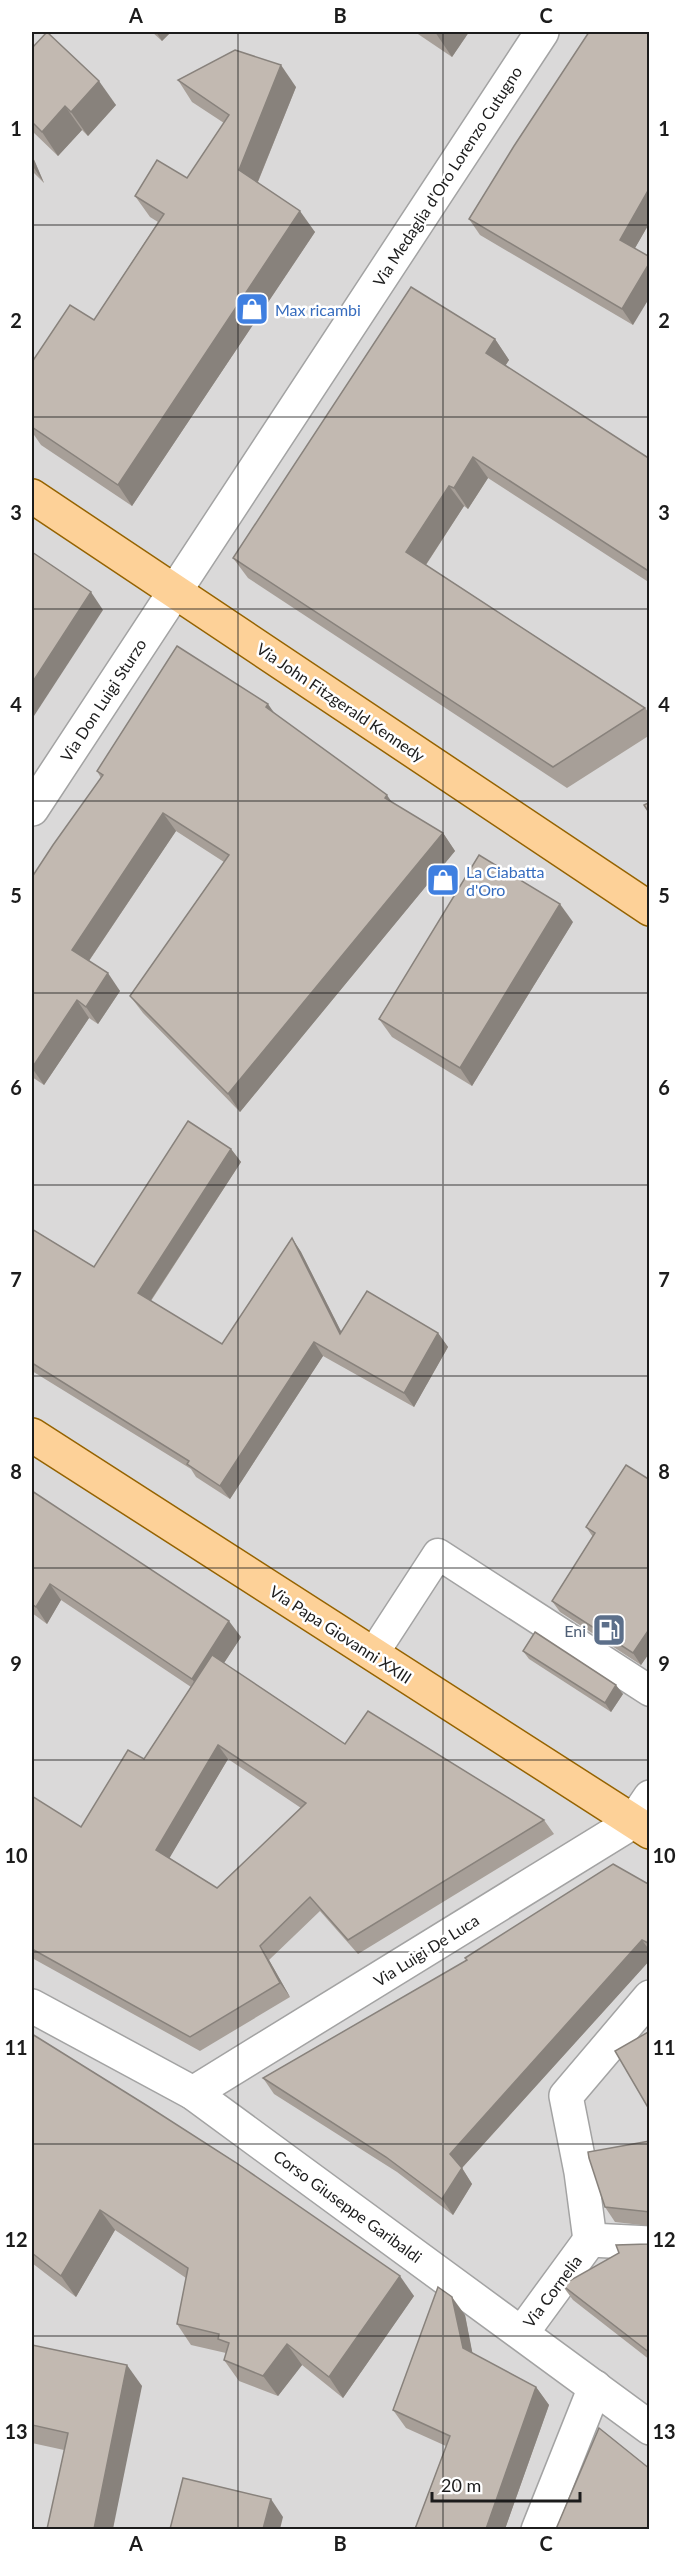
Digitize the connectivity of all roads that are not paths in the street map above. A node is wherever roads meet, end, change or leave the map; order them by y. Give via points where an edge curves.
1 (542, 32) edge
2 (32, 496) edge
3 (175, 591) junction
4 (32, 808) edge
5 (650, 909) edge
6 (32, 1435) edge
7 (373, 1654) junction
8 (650, 1691) edge
9 (644, 1817) edge
10 (650, 1997) edge
11 (32, 2006) edge
12 (193, 2093) junction
13 (590, 2240) junction
14 (650, 2243) edge
15 (522, 2333) junction
16 (595, 2387) junction
17 (650, 2428) edge
18 (538, 2529) edge

1 - 3 street, Via Medaglia d'Oro Lorenzo Cutugno
2 - 3 main road, Via John Fitzgerald Kennedy
3 - 4 street, Via Don Luigi Sturzo
3 - 5 main road, Via John Fitzgerald Kennedy
6 - 7 main road, Via Papa Giovanni XXIII
7 - 8 lane via 438,1554
7 - 9 main road, Via Papa Giovanni XXIII
9 - 12 street, Via Luigi De Luca
10 - 13 street via 566,2096
11 - 12 street, Corso Giuseppe Garibaldi
12 - 15 street, Corso Giuseppe Garibaldi
13 - 14 street, Via Cornelia
13 - 15 street, Via Cornelia
15 - 16 street, Corso Giuseppe Garibaldi
16 - 17 street, Corso Giuseppe Garibaldi
16 - 18 street

